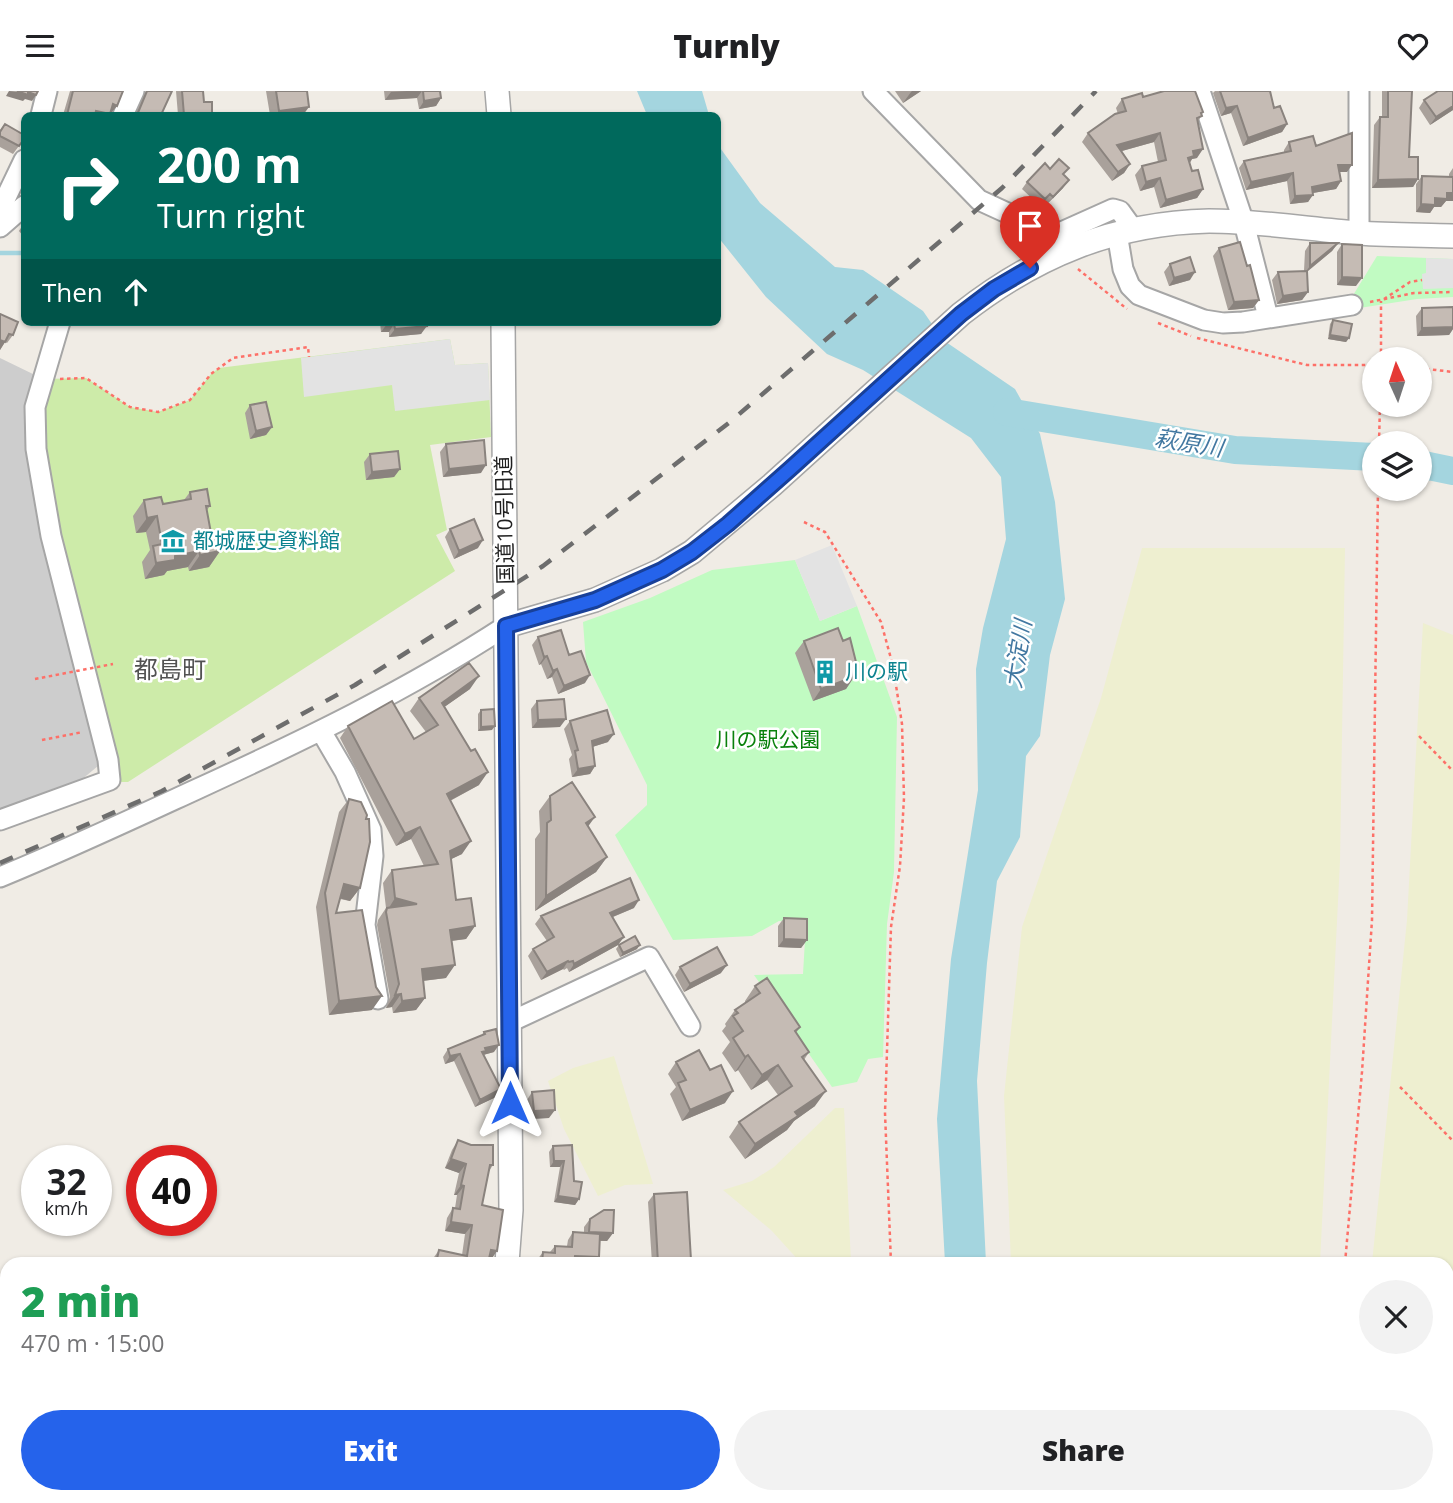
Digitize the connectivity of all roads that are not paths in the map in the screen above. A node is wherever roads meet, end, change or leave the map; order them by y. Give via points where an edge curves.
1 (47, 91) edge
2 (134, 91) edge
3 (497, 91) edge
4 (873, 91) edge
5 (1200, 91) edge
6 (1360, 91) edge
7 (42, 112) edge
8 (124, 112) edge
9 (499, 112) edge
10 (21, 166) edge
11 (21, 209) edge
12 (0, 210) edge
13 (1244, 223) junction
14 (0, 226) edge
15 (1125, 231) junction
16 (1359, 233) junction
17 (1453, 236) edge
18 (1352, 305) dead end
19 (1268, 317) junction
20 (59, 326) edge
21 (503, 326) edge
22 (506, 626) junction
23 (321, 731) junction
24 (0, 820) edge
25 (0, 877) edge
26 (378, 999) edge
27 (510, 1022) junction
28 (690, 1025) dead end
29 (507, 1257) edge

1 - 7 street
2 - 8 street
3 - 9 street
4 - 15 street via 979,200 1055,235 1113,209 1120,211
5 - 13 street
6 - 16 street
10 - 12 street
11 - 14 street
13 - 15 street via 1209,221
13 - 16 street
13 - 19 street
15 - 19 street via 1123,269 1139,295 1204,320 1223,323
15 - 22 street via 1060,252 994,289 692,552 595,600
16 - 17 street
18 - 19 street
20 - 24 street via 35,407 38,462 51,536 108,760 109,782
21 - 22 street, 国道10号旧道
22 - 23 street
22 - 27 street, 国道10号旧道
23 - 25 street
23 - 26 street via 371,830 373,856 365,925
27 - 28 street via 649,957
27 - 29 street, 国道10号旧道

